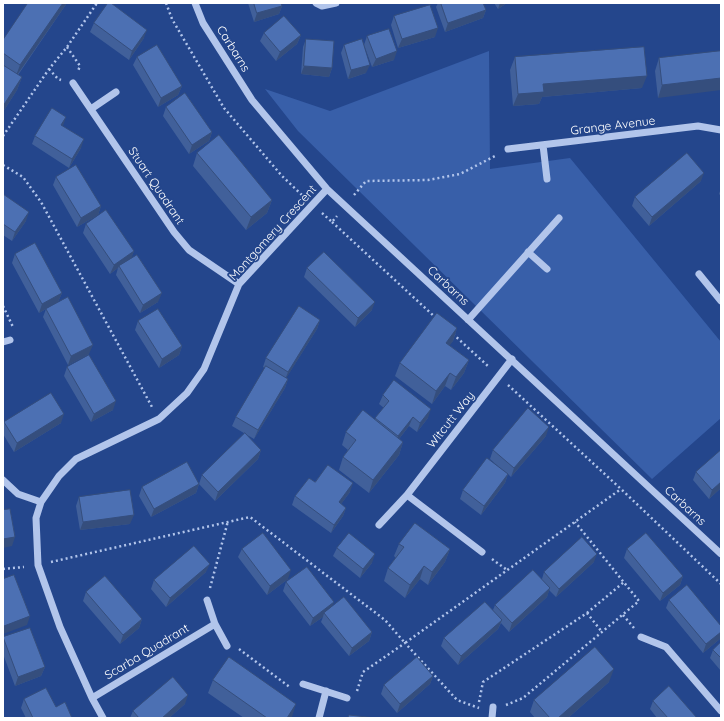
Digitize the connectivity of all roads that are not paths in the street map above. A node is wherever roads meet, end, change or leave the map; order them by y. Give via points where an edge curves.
1 (195, 3) edge
2 (316, 3) edge
3 (336, 3) edge
4 (73, 83) road end
5 (116, 92) dead end
6 (91, 108) junction
7 (721, 130) edge
8 (543, 145) junction
9 (508, 149) road end
10 (547, 180) dead end
11 (327, 189) junction
12 (559, 218) dead end
13 (528, 252) junction
14 (547, 269) dead end
15 (699, 274) dead end
16 (239, 284) junction
17 (721, 301) edge
18 (468, 320) junction
19 (512, 359) junction
20 (3, 480) edge
21 (407, 495) junction
22 (41, 502) junction
23 (379, 525) dead end
24 (720, 551) edge
25 (482, 552) road end
26 (207, 600) road end
27 (215, 624) junction
28 (641, 638) dead end
29 (227, 646) road end
30 (303, 684) road end
31 (326, 691) junction
32 (92, 698) junction
33 (347, 698) road end
34 (493, 707) road end
35 (721, 711) edge
36 (103, 718) edge
37 (319, 718) edge
38 (492, 718) edge

1 - 11 street, Carbarns via 204,23 252,100
2 - 3 street via 322,6
4 - 6 street, Stuart Quadrant
5 - 6 street
6 - 16 street, Stuart Quadrant via 174,232 189,250
7 - 8 street, Grange Avenue via 698,126
8 - 9 street, Grange Avenue
8 - 10 street
11 - 16 street, Montgomery Crescent
11 - 18 street, Carbarns
12 - 13 street
13 - 14 street
13 - 18 street
15 - 17 street
16 - 22 street, Montgomery Crescent via 204,369 187,393 158,420 76,459 59,476
18 - 19 street, Carbarns
19 - 21 street, Witcutt Way
19 - 24 street, Carbarns
20 - 22 street via 18,494
21 - 23 street, Witcutt Way
21 - 25 street
22 - 32 street, Montgomery Crescent via 36,518 38,565 60,627
26 - 27 street
27 - 29 street
27 - 32 street, Scarba Quadrant
28 - 35 street via 666,647
30 - 31 street
31 - 33 street
31 - 37 street
32 - 36 street, Montgomery Crescent
34 - 38 street

